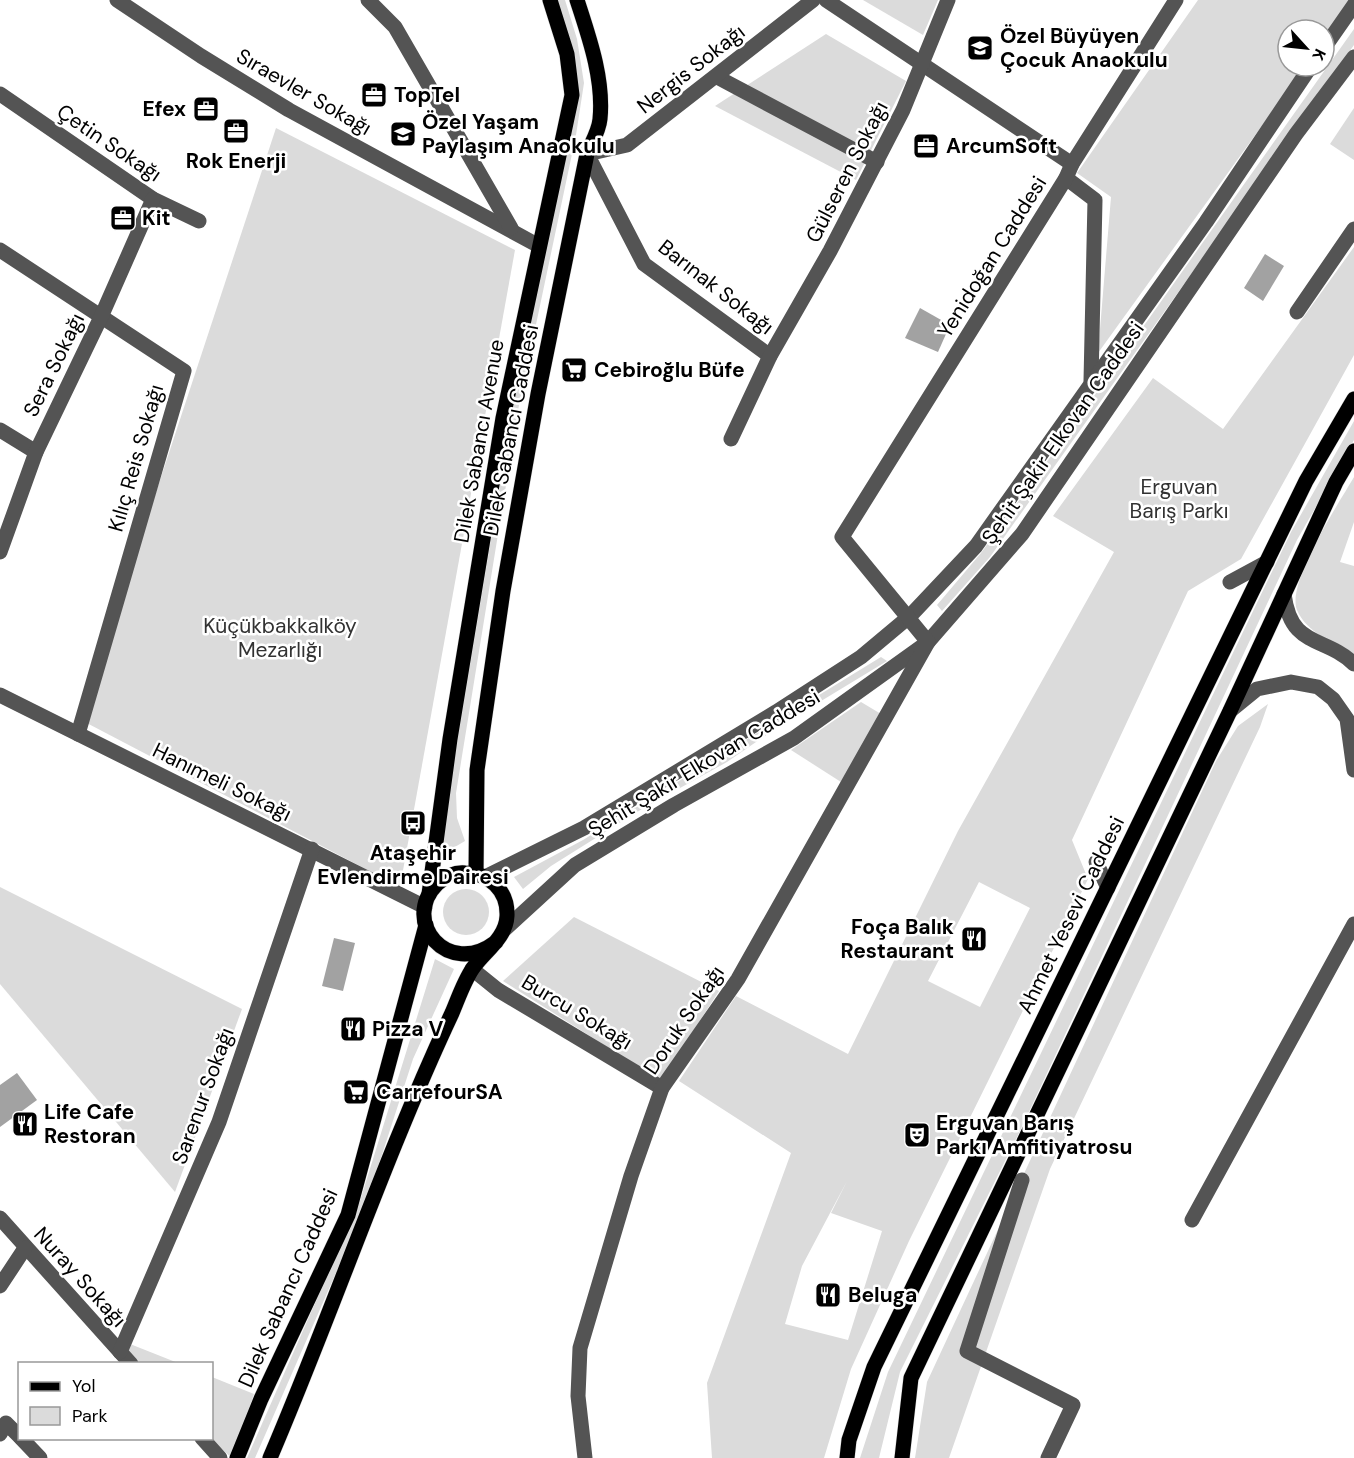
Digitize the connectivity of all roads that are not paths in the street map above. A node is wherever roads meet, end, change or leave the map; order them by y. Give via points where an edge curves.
1 (117, 0) edge
2 (368, 0) edge
3 (550, 0) edge
4 (577, 0) edge
5 (813, 0) edge
6 (826, 0) edge
7 (948, 0) edge
8 (1176, 0) edge
9 (1354, 5) edge
10 (1336, 31) edge
11 (1354, 57) edge
12 (920, 64) junction
13 (717, 77) junction
14 (1303, 78) edge
15 (0, 94) edge
16 (587, 154) junction
17 (877, 162) junction
18 (1069, 171) junction
19 (153, 199) junction
20 (199, 221) dead end
21 (511, 229) junction
22 (1354, 229) edge
23 (538, 246) junction
24 (0, 250) edge
25 (1297, 312) dead end
26 (101, 316) junction
27 (770, 356) junction
28 (1091, 381) junction
29 (1354, 399) edge
30 (0, 430) edge
31 (731, 439) dead end
32 (1354, 451) edge
33 (36, 452) junction
34 (0, 552) edge
35 (1267, 562) junction
36 (1230, 582) dead end
37 (1284, 594) junction
38 (910, 616) junction
39 (928, 642) junction
40 (1354, 664) edge
41 (0, 695) edge
42 (1230, 711) junction
43 (78, 734) junction
44 (1354, 770) edge
45 (312, 849) junction
46 (1096, 862) dead end
47 (481, 875) junction
48 (1108, 888) junction
49 (427, 901) junction
50 (1354, 924) edge
51 (426, 925) junction
52 (500, 936) junction
53 (472, 969) junction
54 (663, 1088) junction
55 (1022, 1180) dead end
56 (0, 1218) edge
57 (1192, 1220) dead end
58 (25, 1248) junction
59 (0, 1286) edge
60 (126, 1358) edge
61 (0, 1434) edge
62 (18, 1436) edge
63 (22, 1440) edge
64 (203, 1440) edge
65 (40, 1458) edge
66 (220, 1458) edge
67 (237, 1458) edge
68 (270, 1458) edge
69 (585, 1458) edge
70 (847, 1458) edge
71 (902, 1458) edge
72 (1048, 1458) edge

1 - 21 street, Sıraevler Sokağı via 289,110
2 - 21 street via 395,27
3 - 23 main road, Dilek Sabancı Avenue via 567,54 572,95
4 - 16 main road, Dilek Sabancı Caddesi via 599,85 600,121
5 - 13 street, Nergis Sokağı
6 - 12 street
7 - 12 street, Gülseren Sokağı
8 - 18 street, Yenidoğan Caddesi
9 - 10 street
11 - 39 street, Şehit Şakir Elkovan Caddesi via 1296,134 1022,534
12 - 17 street, Gülseren Sokağı via 903,111
12 - 18 street
13 - 16 street, Nergis Sokağı via 627,145
13 - 17 street
14 - 28 street, Şehit Şakir Elkovan Caddesi via 1206,222
15 - 19 street, Çetin Sokağı
16 - 27 street, Barınak Sokağı via 644,264
16 - 47 main road, Dilek Sabancı Caddesi via 503,591 477,770
17 - 27 street, Gülseren Sokağı
18 - 28 street via 1095,200
18 - 38 street, Yenidoğan Caddesi via 842,537
19 - 20 street, Çetin Sokağı
19 - 26 street, Sera Sokağı
21 - 23 street, Sıraevler Sokağı
22 - 25 street
23 - 49 main road, Dilek Sabancı Avenue via 502,418
24 - 26 street, Kılıç Reis Sokağı
26 - 33 street, Sera Sokağı
26 - 43 street, Kılıç Reis Sokağı via 184,371
27 - 31 street, Gülseren Sokağı
28 - 38 street, Şehit Şakir Elkovan Caddesi via 976,546
29 - 35 main road, Ahmet Yesevi Caddesi via 1306,481
30 - 33 street
32 - 37 main road via 1335,482
33 - 34 street, Sera Sokağı
35 - 36 street
35 - 48 main road, Ahmet Yesevi Caddesi
37 - 40 street via 1286,607 1302,635
37 - 42 main road
38 - 39 street
38 - 47 street, Şehit Şakir Elkovan Caddesi via 861,657 584,828
39 - 52 street, Şehit Şakir Elkovan Caddesi via 794,738 575,865 541,893
39 - 54 street, Doruk Sokağı via 738,979
41 - 43 street, Hanımeli Sokağı
42 - 44 street via 1257,689 1291,682 1318,687 1333,699 1347,719
42 - 71 main road via 911,1378
43 - 45 street, Hanımeli Sokağı
45 - 49 street, Hanımeli Sokağı
45 - 60 street, Sarenur Sokağı via 219,1122
46 - 48 street
47 - 49 main road via 462,872 449,876
47 - 52 main road via 499,889 505,902 507,916
48 - 70 main road, Ahmet Yesevi Caddesi via 874,1368 849,1440
49 - 51 main road, Dilek Sabancı Caddesi
50 - 57 street
51 - 52 main road via 432,939 457,954 484,951
51 - 67 main road, Dilek Sabancı Caddesi via 348,1215
52 - 53 main road
53 - 54 street, Burcu Sokağı via 498,990
53 - 68 main road via 434,1051
54 - 69 street, Doruk Sokağı via 631,1176 580,1348 578,1396
55 - 72 street via 967,1351 1073,1406
56 - 58 street, Nuray Sokağı
58 - 59 street
58 - 60 street, Nuray Sokağı
61 - 62 street via 6,1423
63 - 65 street
64 - 66 street

